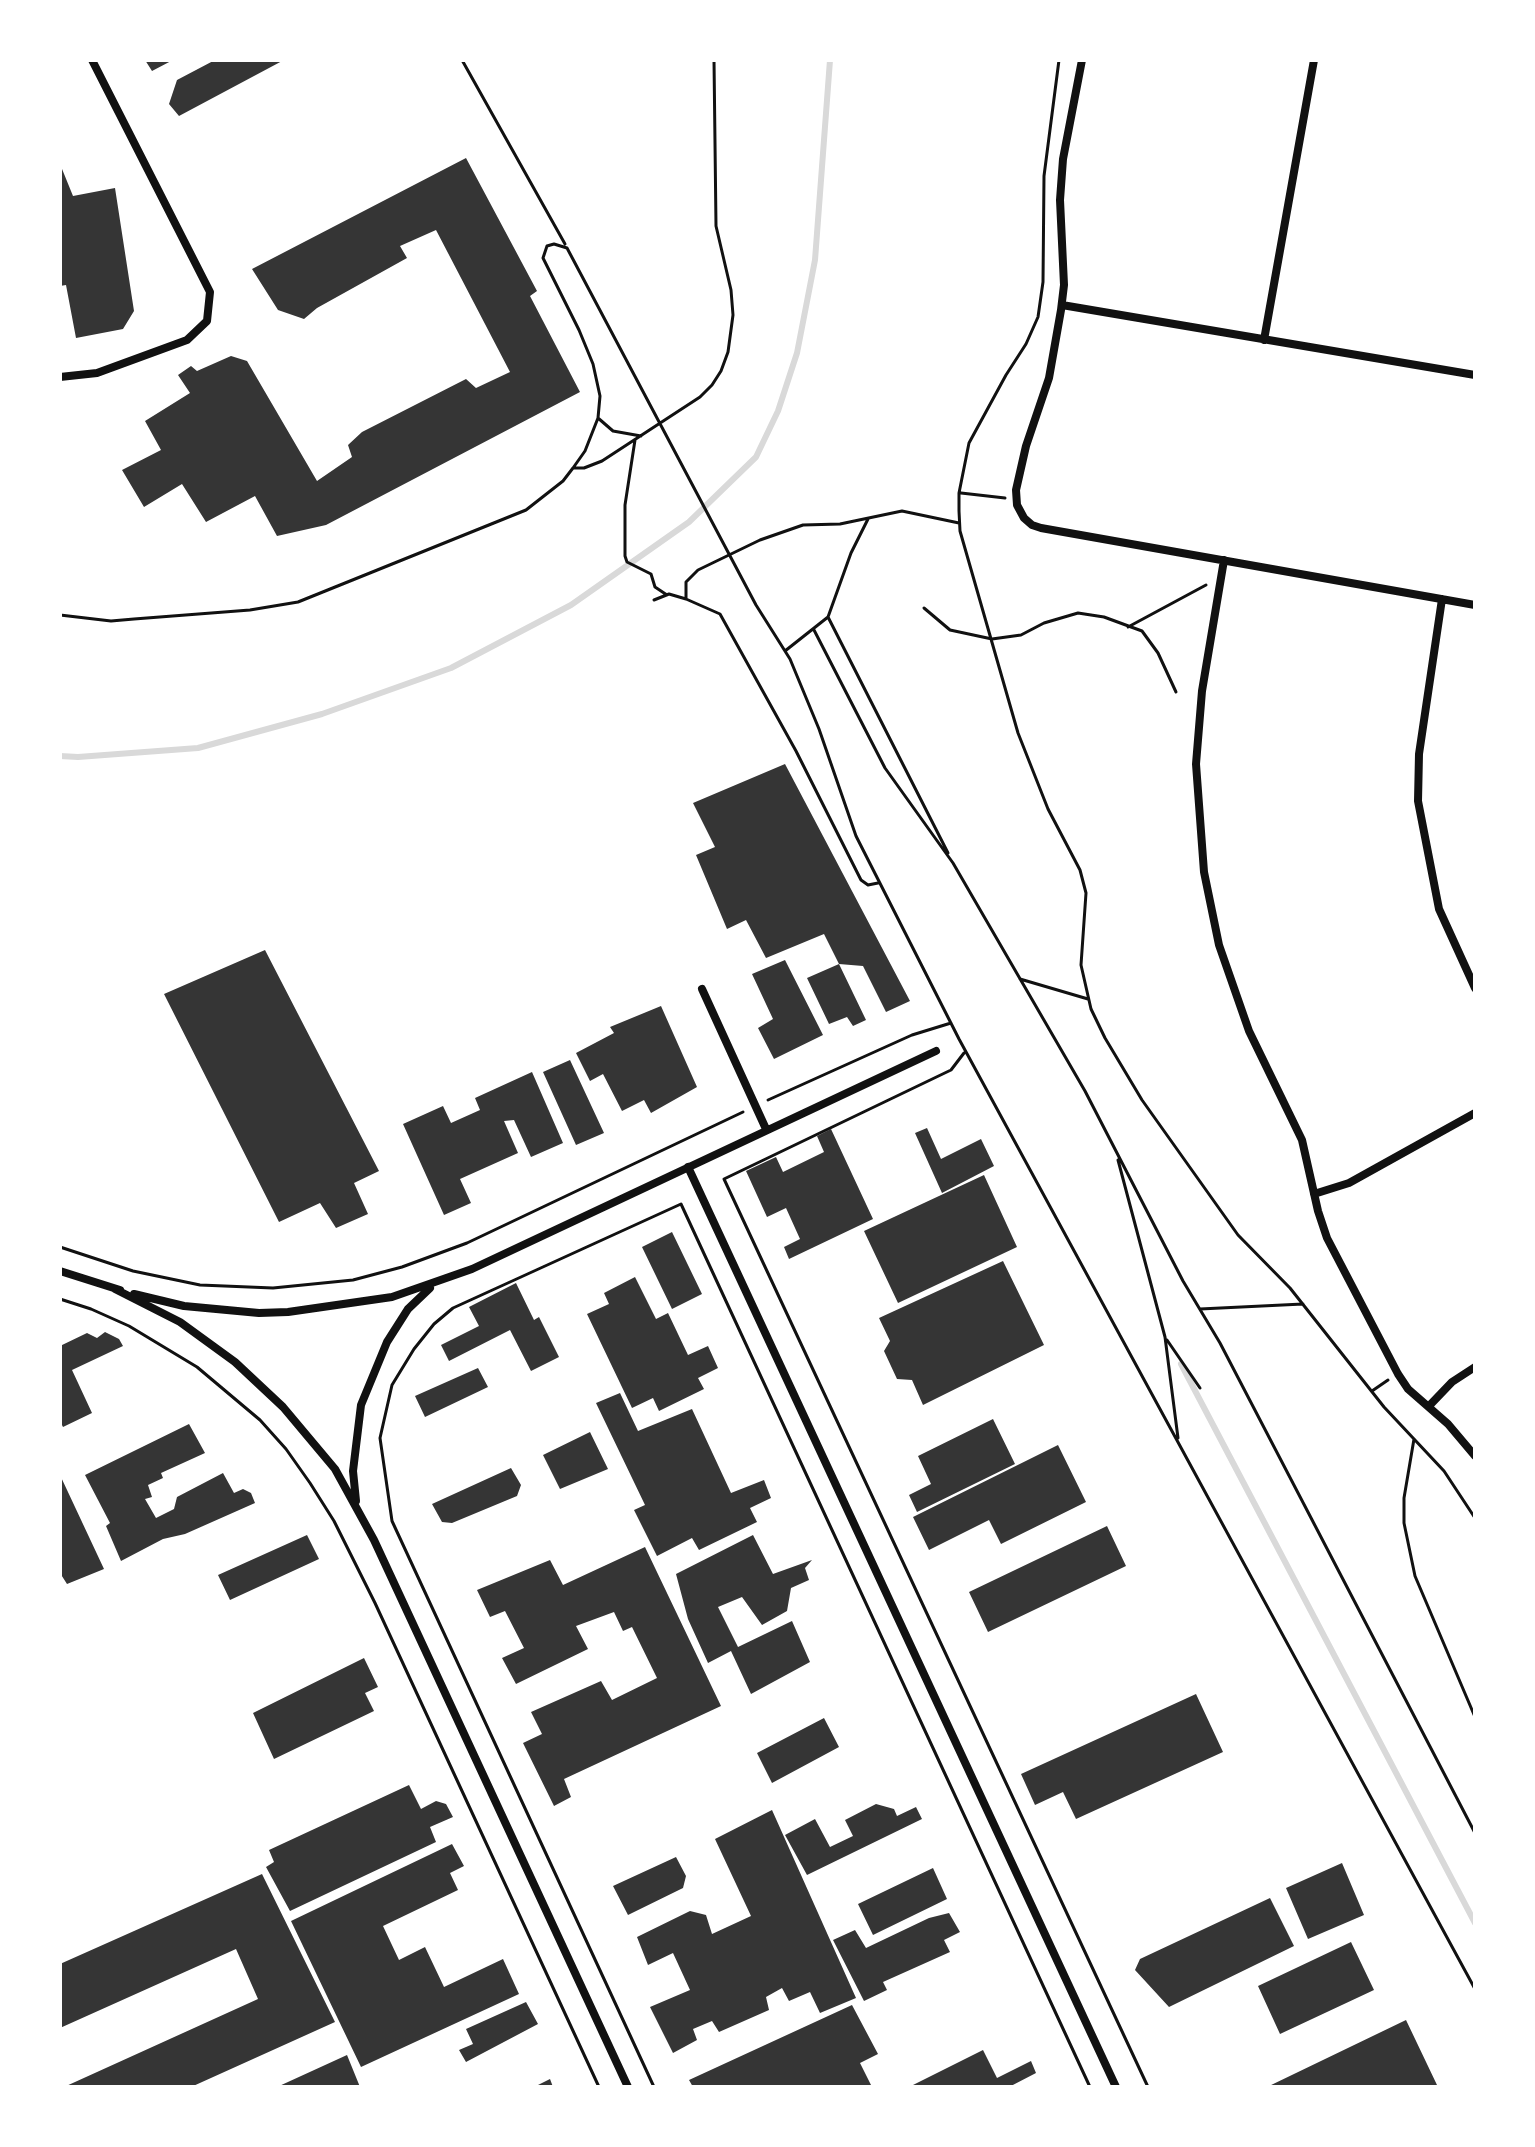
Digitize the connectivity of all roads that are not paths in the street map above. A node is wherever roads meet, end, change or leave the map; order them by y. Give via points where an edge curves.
1 (92, 60) edge
2 (1082, 60) edge
3 (1314, 60) edge
4 (1062, 305) junction
5 (1264, 340) junction
6 (1475, 375) edge
7 (60, 377) edge
8 (1224, 560) junction
9 (1442, 599) junction
10 (1475, 605) edge
11 (1475, 988) edge
12 (702, 989) dead end
13 (936, 1051) dead end
14 (1475, 1113) edge
15 (766, 1129) junction
16 (688, 1167) junction
17 (1314, 1194) junction
18 (60, 1271) edge
19 (434, 1284) junction
20 (115, 1289) junction
21 (1475, 1367) edge
22 (1429, 1406) junction
23 (1475, 1456) edge
24 (356, 1503) junction
25 (628, 2087) edge
26 (1116, 2087) edge

1 - 7 street via 210,292 207,321 187,340 97,373
2 - 4 street via 1063,159
3 - 5 street
4 - 5 street
4 - 8 street via 1049,378 1026,446 1016,500 1022,515 1041,528
5 - 6 street
8 - 9 street
8 - 17 street via 1198,737 1204,872 1229,978 1302,1140
9 - 10 street
9 - 11 street via 1421,741 1418,801 1439,909
12 - 15 street
13 - 15 street
14 - 17 street via 1349,1183
15 - 16 street
16 - 19 street
16 - 26 street
17 - 22 street via 1327,1238 1371,1326 1408,1389
18 - 20 street
19 - 20 street via 392,1297 259,1313 184,1306
19 - 24 street via 408,1309 387,1342 361,1405 353,1471
20 - 24 street via 180,1322 257,1381 315,1444
21 - 22 street
22 - 23 street
24 - 25 street

